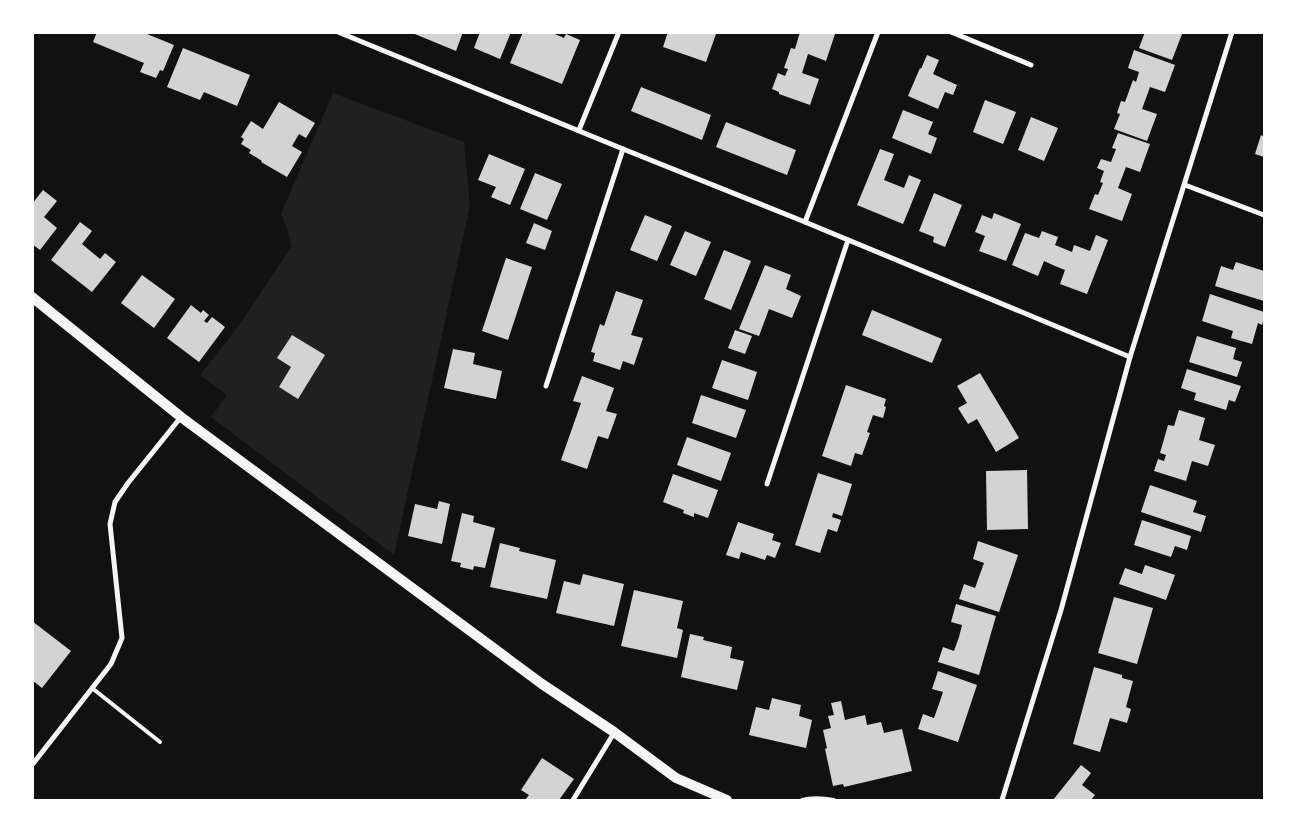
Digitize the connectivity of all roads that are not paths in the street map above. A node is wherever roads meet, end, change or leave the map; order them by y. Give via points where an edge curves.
1 (338, 32) edge
2 (619, 32) edge
3 (878, 32) edge
4 (951, 32) edge
5 (1232, 32) edge
6 (1031, 64) dead end
7 (579, 130) junction
8 (623, 149) junction
9 (1185, 185) junction
10 (1264, 215) edge
11 (805, 222) junction
12 (848, 240) junction
13 (32, 297) edge
14 (1130, 356) junction
15 (546, 386) dead end
16 (181, 417) junction
17 (767, 484) dead end
18 (92, 688) junction
19 (614, 732) junction
20 (160, 742) dead end
21 (32, 765) edge
22 (573, 800) edge
23 (727, 800) edge
24 (802, 800) edge
25 (834, 800) edge
26 (1002, 800) edge

1 - 7 street
2 - 7 street
3 - 11 street
4 - 6 street
5 - 9 street
7 - 8 street
8 - 11 street
8 - 15 street
9 - 10 street
9 - 14 street
11 - 12 street
12 - 14 street
12 - 17 street
13 - 16 main road
14 - 26 street via 1061,610
16 - 18 street via 115,502 110,524 122,638 111,664
16 - 19 main road via 542,684
18 - 20 lane
18 - 21 street
19 - 22 street
19 - 23 main road via 676,778
24 - 25 lane

